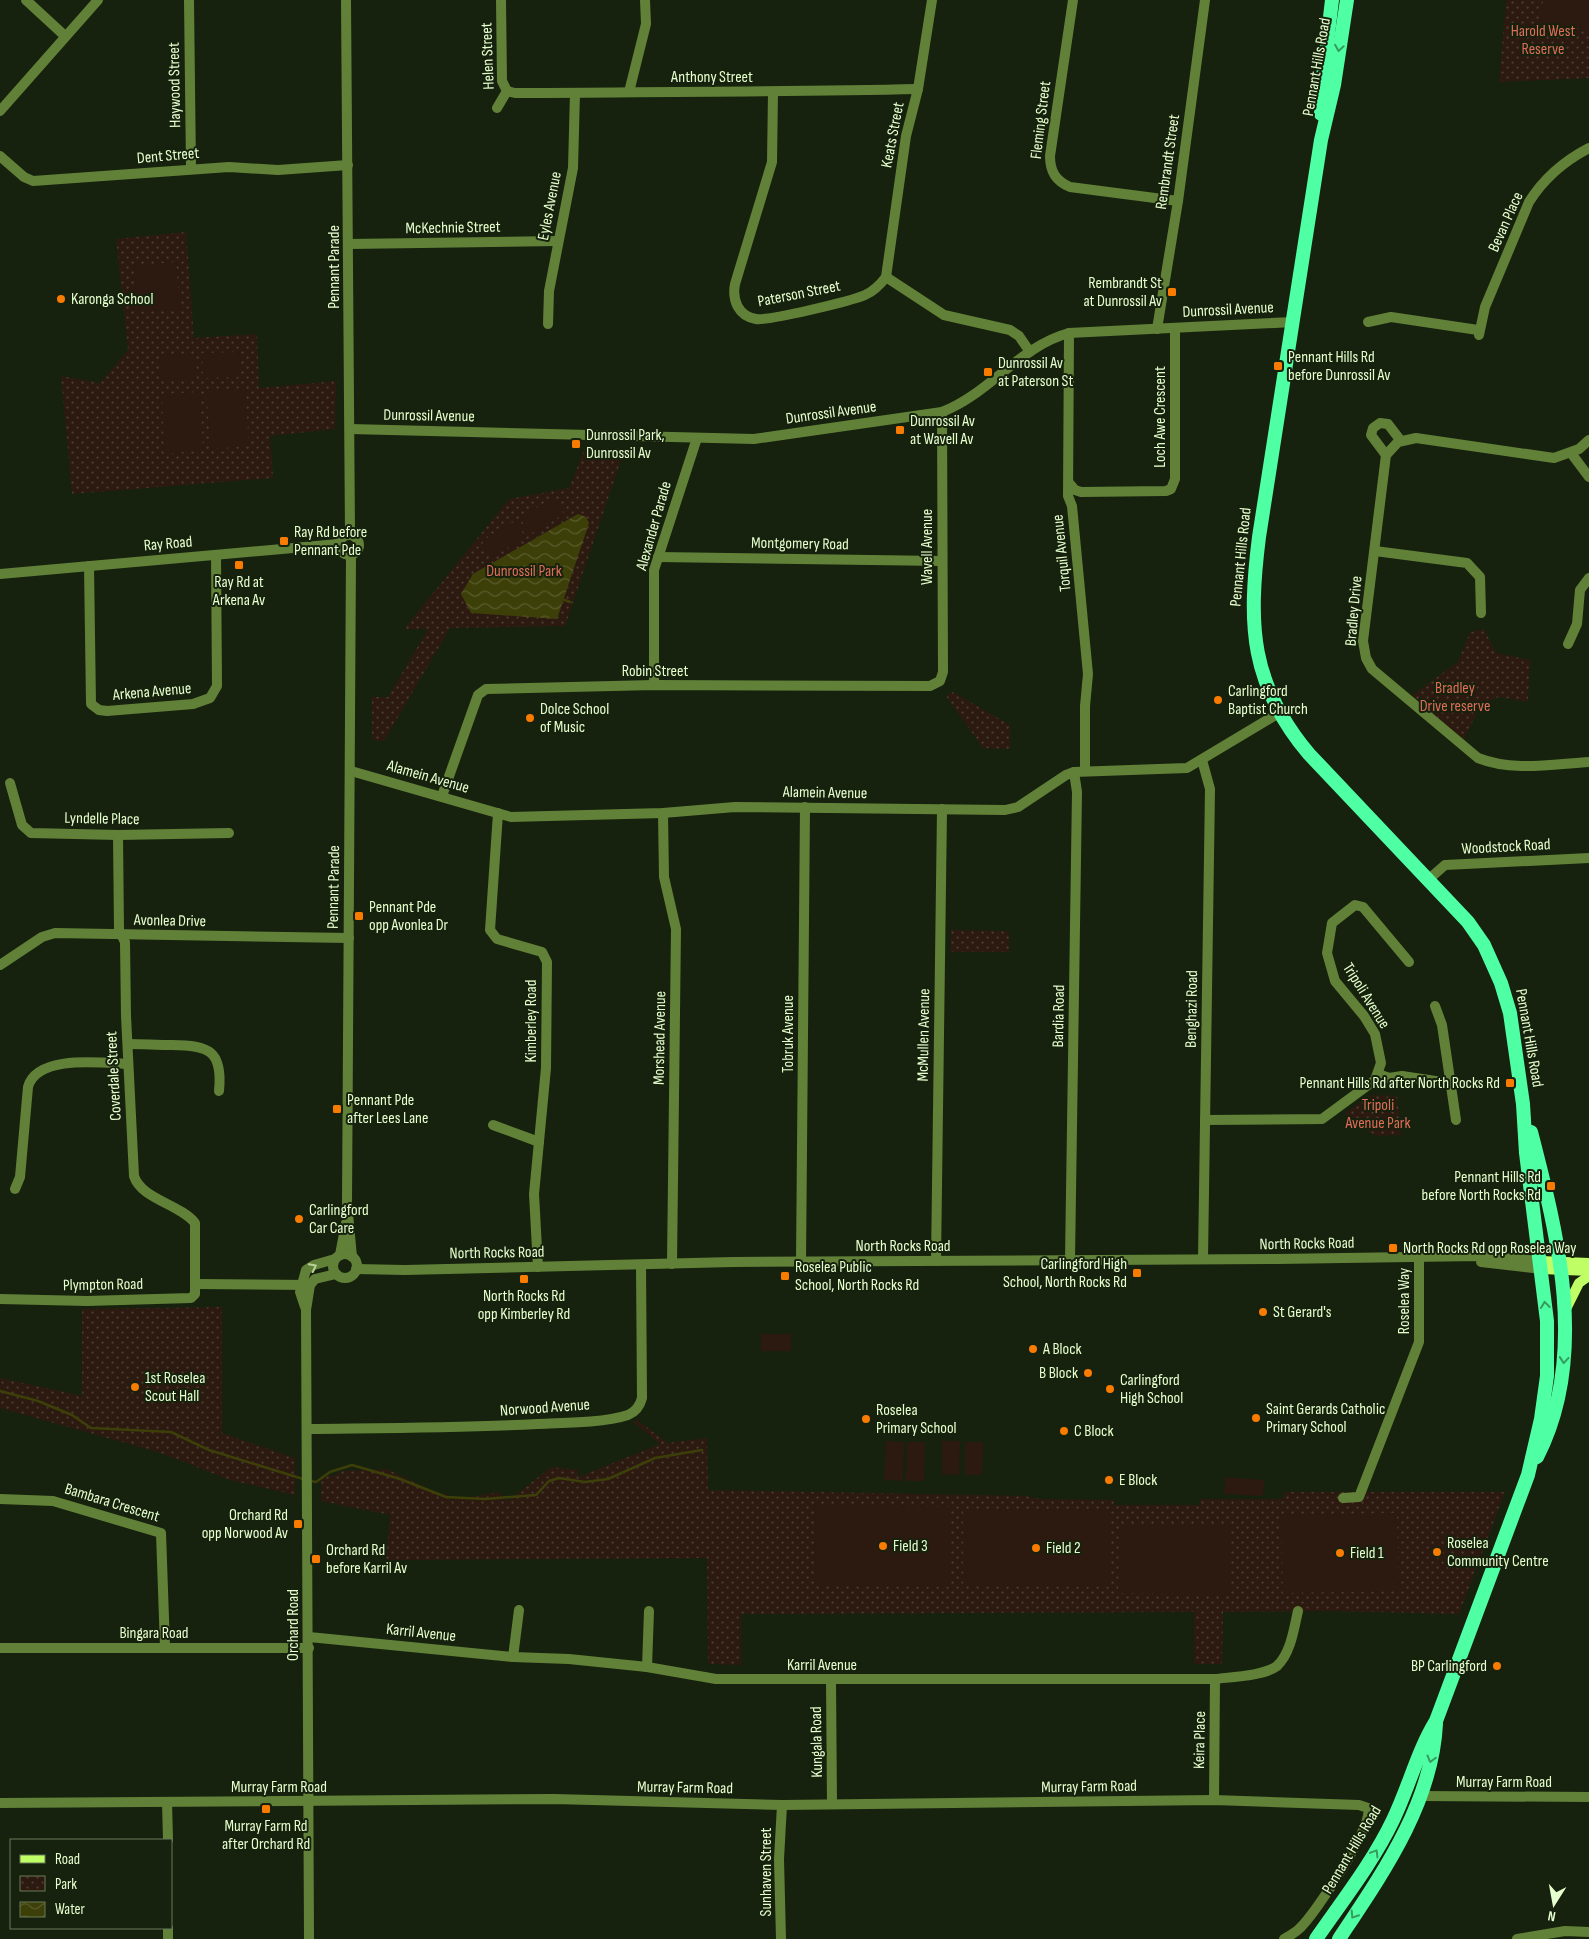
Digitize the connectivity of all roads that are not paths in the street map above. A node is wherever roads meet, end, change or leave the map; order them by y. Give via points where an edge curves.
1 (26, 0) edge
2 (98, 0) edge
3 (189, 0) edge
4 (346, 0) edge
5 (501, 0) edge
6 (645, 0) edge
7 (932, 0) edge
8 (1073, 0) edge
9 (1205, 0) edge
10 (1332, 0) edge
11 (1347, 0) edge
12 (65, 36) junction
13 (918, 88) junction
14 (507, 91) junction
15 (629, 92) junction
16 (773, 92) junction
17 (574, 93) junction
18 (497, 108) dead end
19 (0, 111) edge
20 (1321, 140) junction
21 (1589, 148) edge
22 (0, 156) edge
23 (348, 166) junction
24 (191, 169) junction
25 (1178, 201) junction
26 (558, 242) junction
27 (349, 244) junction
28 (886, 277) junction
29 (1293, 322) junction
30 (1368, 322) dead end
31 (548, 324) dead end
32 (1175, 328) junction
33 (1157, 329) junction
34 (1070, 333) junction
35 (1030, 352) junction
36 (942, 412) junction
37 (350, 429) junction
38 (697, 438) junction
39 (1589, 440) edge
40 (1401, 441) junction
41 (1571, 453) junction
42 (1386, 454) junction
43 (1589, 477) edge
44 (1069, 483) junction
45 (350, 534) junction
46 (338, 544) junction
47 (1375, 551) junction
48 (216, 555) junction
49 (351, 555) junction
50 (658, 557) junction
51 (942, 561) junction
52 (89, 566) junction
53 (0, 574) edge
54 (1589, 578) edge
55 (1481, 613) dead end
56 (1568, 644) dead end
57 (940, 681) joint
58 (654, 685) junction
59 (1279, 712) junction
60 (1202, 760) junction
61 (1589, 762) edge
62 (351, 771) junction
63 (1079, 772) junction
64 (10, 783) dead end
65 (442, 796) junction
66 (805, 807) junction
67 (942, 809) junction
68 (498, 813) junction
69 (663, 813) junction
70 (229, 833) dead end
71 (118, 835) junction
72 (1589, 858) edge
73 (1428, 879) junction
74 (122, 936) junction
75 (349, 938) junction
76 (1410, 962) dead end
77 (0, 965) edge
78 (1435, 1006) dead end
79 (128, 1044) junction
80 (128, 1064) junction
81 (1378, 1074) junction
82 (1450, 1083) junction
83 (219, 1091) dead end
84 (1523, 1104) junction
85 (1206, 1120) junction
86 (1456, 1120) dead end
87 (493, 1125) dead end
88 (539, 1142) junction
89 (15, 1189) dead end
90 (347, 1219) junction
91 (337, 1257) junction
92 (352, 1257) junction
93 (1419, 1257) junction
94 (1204, 1259) junction
95 (936, 1260) junction
96 (1070, 1260) junction
97 (801, 1262) junction
98 (1589, 1263) edge
99 (672, 1264) junction
100 (1541, 1265) junction
101 (641, 1266) junction
102 (1561, 1267) junction
103 (538, 1268) junction
104 (356, 1269) junction
105 (1589, 1271) edge
106 (336, 1274) junction
107 (1589, 1276) edge
108 (195, 1284) junction
109 (306, 1285) junction
110 (0, 1299) edge
111 (1565, 1311) junction
112 (307, 1429) junction
113 (1528, 1475) junction
114 (1343, 1498) dead end
115 (0, 1499) edge
116 (519, 1610) dead end
117 (649, 1611) dead end
118 (1298, 1611) dead end
119 (309, 1637) junction
120 (165, 1647) junction
121 (0, 1648) edge
122 (309, 1648) junction
123 (513, 1657) junction
124 (647, 1667) junction
125 (1215, 1679) junction
126 (831, 1680) junction
127 (1436, 1721) junction
128 (1420, 1796) junction
129 (1589, 1797) edge
130 (1214, 1800) junction
131 (168, 1802) junction
132 (309, 1802) junction
133 (0, 1803) edge
134 (832, 1804) junction
135 (782, 1805) junction
136 (1394, 1819) junction
137 (168, 1839) edge
138 (1589, 1932) edge
139 (309, 1939) edge
140 (781, 1939) edge
141 (1284, 1939) edge
142 (1316, 1939) edge
143 (1339, 1939) edge
144 (1517, 1939) edge

1 - 12 street
2 - 12 street
3 - 24 street, Haywood Street
4 - 23 street, Pennant Parade
5 - 14 street, Helen Street via 502,78
6 - 15 street via 646,24
7 - 13 street, Keats Street
8 - 25 street, Fleming Street via 1050,156 1053,173 1070,187
9 - 25 street, Rembrandt Street
10 - 20 highway, Pennant Hills Road via 1322,85
11 -> 20 highway, Pennant Hills Road via 1334,85
12 - 19 street
13 - 16 street, Anthony Street
13 - 28 street, Keats Street via 906,136
14 - 17 street, Anthony Street
14 - 18 street, Helen Street
15 - 16 street, Anthony Street
15 - 17 street, Anthony Street
16 - 28 street, Paterson Street via 772,162 735,284 737,307 756,319 771,318 865,295
17 - 26 street, Eyles Avenue via 572,168
20 - 29 highway, Pennant Hills Road
21 - 30 street, Bevan Place via 1556,170 1529,202 1485,307 1479,333 1391,318
22 - 24 street, Dent Street via 33,181
23 - 24 street, Dent Street via 278,170
23 - 27 street, Pennant Parade
25 - 33 street, Rembrandt Street
26 - 27 street, McKechnie Street
26 - 31 street, Eyles Avenue via 549,291
27 - 37 street, Pennant Parade
28 - 35 street via 944,315 1010,330 1019,336
29 - 32 street, Dunrossil Avenue
29 - 59 highway, Pennant Hills Road via 1259,537 1252,612 1260,668
32 - 33 street, Dunrossil Avenue
32 - 44 street, Loch Awe Crescent via 1175,479 1170,489 1081,492
33 - 34 street, Dunrossil Avenue
34 - 35 street, Dunrossil Avenue via 1049,340
34 - 44 street, Torquil Avenue
35 - 36 street, Dunrossil Avenue
36 - 38 street, Dunrossil Avenue via 754,439
36 - 51 street, Wavell Avenue
37 - 38 street, Dunrossil Avenue
37 - 45 street, Pennant Parade
38 - 50 street, Alexander Parade
39 - 41 street
40 - 41 street via 1416,438 1554,458
40 - 42 street
40 - 42 street via 1388,424 1373,428 1371,435
41 - 43 street
42 - 47 street, Bradley Drive
44 - 63 street, Torquil Avenue via 1088,674
45 - 46 street via 341,538
45 - 49 street via 356,537 359,546
46 - 48 street, Ray Road
46 - 49 street via 342,552
47 - 55 street via 1466,563 1480,577
47 - 61 street, Bradley Drive via 1363,641 1372,669 1478,758 1518,766
48 - 52 street, Ray Road
48 - 52 street, Arkena Avenue via 217,686 205,702 175,706 107,711 91,704
49 - 62 street, Pennant Parade
50 - 51 street, Montgomery Road
50 - 58 street, Alexander Parade via 654,570
51 - 57 street, Wavell Avenue via 943,672
52 - 53 street, Ray Road
54 - 56 street via 1580,590 1578,624
57 - 58 street, Robin Street via 930,686
58 - 65 street, Robin Street via 486,689 478,695
59 - 60 street, Alamein Avenue
59 - 73 highway, Pennant Hills Road via 1309,754
60 - 63 street, Alamein Avenue via 1179,769
60 - 85 street, Benghazi Road via 1210,789
62 - 65 street, Alamein Avenue
62 - 75 street, Pennant Parade
63 - 67 street, Alamein Avenue via 1066,775 1010,810
63 - 96 street, Bardia Road
64 - 71 street, Lyndelle Place via 21,821 28,831
65 - 68 street, Alamein Avenue
66 - 67 street, Alamein Avenue
66 - 69 street, Alamein Avenue via 735,807
66 - 97 street, Tobruk Avenue
67 - 95 street, McMullen Avenue
68 - 69 street, Alamein Avenue via 511,817
68 - 88 street, Kimberley Road via 490,930 497,939 539,950 546,959 547,1063
69 - 99 street, Morshead Avenue via 664,877 676,929
70 - 71 street, Lyndelle Place
71 - 74 street, Coverdale Street via 119,930
72 - 73 street, Woodstock Road via 1445,865
73 - 84 highway, Pennant Hills Road via 1468,922 1494,964 1510,1012
74 - 75 street, Avonlea Drive
74 - 77 street, Avonlea Drive via 55,933 42,937
74 - 79 street, Coverdale Street via 125,942
75 - 90 street, Pennant Parade
76 - 81 street, Tripoli Avenue via 1360,906 1352,906 1332,923 1327,948 1329,967 1339,988 1375,1034 1381,1056
78 - 82 street via 1442,1025
79 - 80 street, Coverdale Street
79 - 83 street via 205,1048 215,1056 219,1065
80 - 89 street via 60,1063 33,1077 28,1087 20,1176
80 - 108 street, Coverdale Street via 135,1180 142,1189 189,1216 195,1223
81 - 82 street via 1389,1078 1402,1076
81 - 85 street via 1370,1085 1335,1108 1326,1118
82 - 86 street
84 - 100 highway, Pennant Hills Road
84 - 102 highway, Pennant Hills Road via 1536,1148
85 - 94 street, Benghazi Road
87 - 88 street
88 - 103 street, Kimberley Road via 534,1196
90 - 91 street, Pennant Parade
90 - 92 street, Pennant Parade
91 - 92 street via 348,1254
91 - 106 street via 333,1267
109 -> 91 street via 306,1270
92 - 104 street
93 - 94 street, North Rocks Road
93 - 100 street, North Rocks Road via 1478,1256
93 - 114 street, Roselea Way via 1420,1342 1359,1497
94 - 96 street, North Rocks Road
95 - 96 street, North Rocks Road
95 - 97 street, North Rocks Road
97 - 99 street, North Rocks Road
98 - 102 main road, North Rocks Road
99 - 101 street, North Rocks Road
100 - 102 main road, North Rocks Road
113 -> 100 highway, Pennant Hills Road via 1548,1376
101 - 103 street, North Rocks Road
101 - 112 street, Norwood Avenue via 642,1398 630,1414 579,1422 508,1426
102 - 105 main road, North Rocks Road
102 - 111 highway, Pennant Hills Road
103 - 104 street, North Rocks Road
104 - 106 street via 349,1277
106 - 109 street
107 - 111 main road via 1579,1283
108 - 109 street
108 - 110 street, Plympton Road via 195,1294 191,1298
109 - 112 street, Orchard Road
111 -> 113 highway, Pennant Hills Road via 1561,1390 1549,1434
112 - 119 street, Orchard Road
113 - 127 highway, Pennant Hills Road
115 - 120 street, Bambara Crescent via 53,1501 161,1533
116 - 123 street
117 - 124 street
118 - 125 street, Karril Avenue via 1290,1644 1276,1666 1253,1675
119 - 122 street, Orchard Road
119 - 123 street, Karril Avenue
120 - 121 street, Bingara Road
120 - 122 street, Bingara Road
122 - 132 street, Orchard Road
123 - 124 street, Karril Avenue via 569,1658
124 - 126 street, Karril Avenue via 716,1679
125 - 126 street, Karril Avenue
125 - 130 street, Keira Place
126 - 134 street, Kungala Road
127 -> 128 highway, Pennant Hills Road via 1434,1747
127 - 136 highway, Pennant Hills Road via 1423,1743
128 - 129 street, Murray Farm Road
128 - 136 highway via 1410,1799
128 -> 143 highway, Pennant Hills Road via 1399,1844
130 - 134 street, Murray Farm Road
130 - 141 street, Murray Farm Road via 1359,1805 1368,1808 1365,1827 1344,1867 1306,1922
131 - 132 street, Murray Farm Road
131 - 133 street, Murray Farm Road
131 - 137 street
132 - 135 street, Murray Farm Road via 554,1799
132 - 139 street, Orchard Road
134 - 135 street, Murray Farm Road
135 - 140 street, Sunhaven Street via 779,1860
142 -> 136 highway, Pennant Hills Road via 1366,1867
138 - 144 street via 1565,1931

